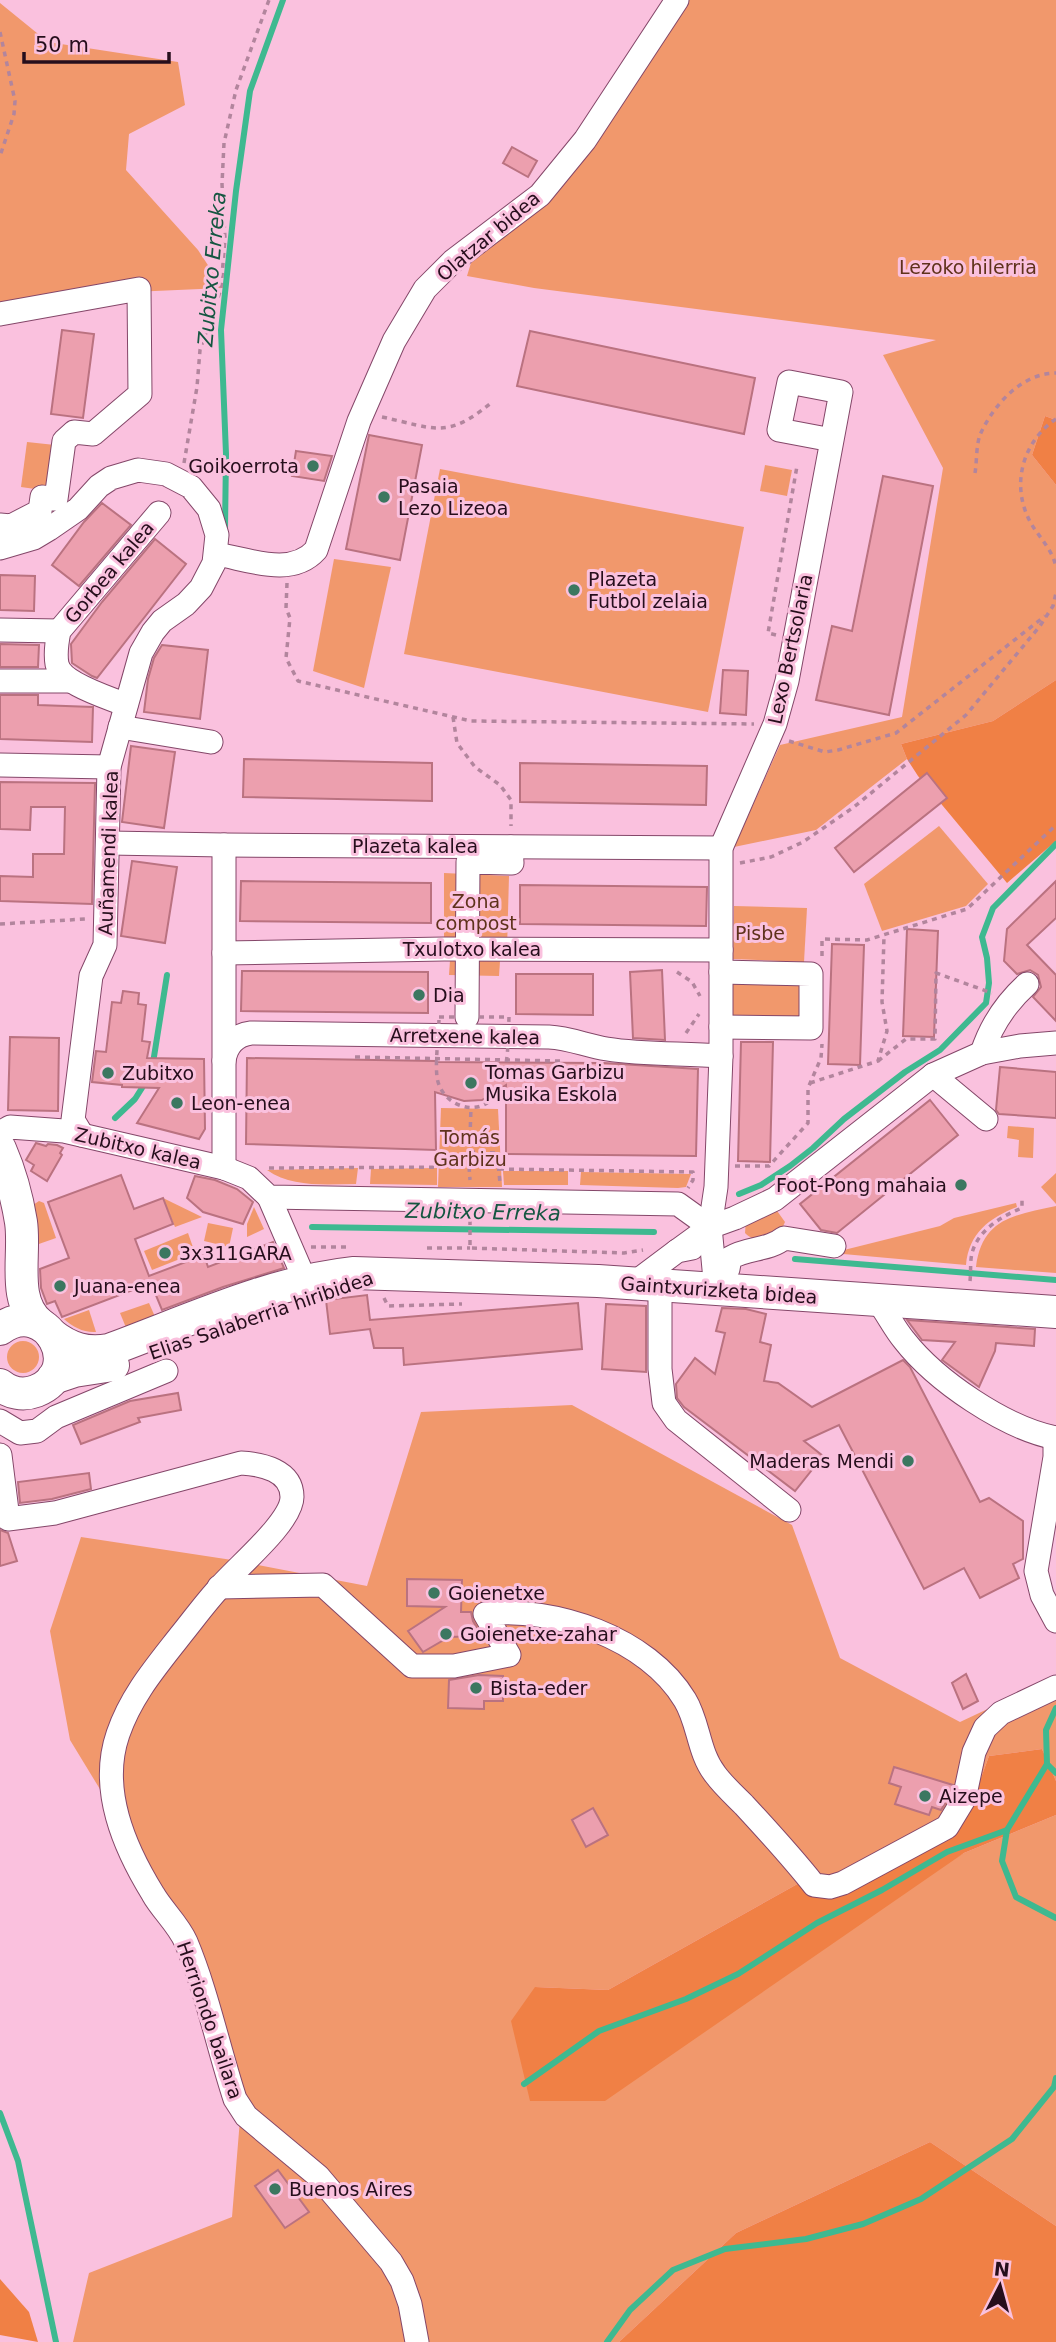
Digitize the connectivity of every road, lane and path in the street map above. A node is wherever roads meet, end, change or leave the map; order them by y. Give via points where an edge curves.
1 (269, 0) edge
2 (677, 0) edge
3 (0, 32) edge
4 (0, 156) edge
5 (0, 314) edge
6 (1056, 373) edge
7 (491, 403) dead end
8 (1056, 419) edge
9 (404, 422) dead end
10 (832, 440) dead end
11 (797, 466) dead end
12 (975, 473) dead end
13 (191, 487) junction
14 (159, 513) dead end
15 (0, 525) edge
16 (0, 548) edge
17 (216, 554) junction
18 (1056, 568) edge
19 (288, 577) dead end
20 (1056, 593) edge
21 (1049, 612) junction
22 (0, 629) edge
23 (59, 631) junction
24 (779, 636) dead end
25 (0, 681) edge
26 (69, 681) junction
27 (123, 716) junction
28 (453, 717) junction
29 (773, 730) junction
30 (211, 742) dead end
31 (0, 765) edge
32 (109, 767) junction
33 (1056, 825) edge
34 (109, 843) junction
35 (224, 845) junction
36 (511, 847) junction
37 (721, 857) junction
38 (107, 918) junction
39 (0, 923) edge
40 (884, 935) junction
41 (467, 949) junction
42 (224, 953) junction
43 (721, 961) junction
44 (822, 964) dead end
45 (671, 968) dead end
46 (1027, 984) dead end
47 (995, 994) dead end
48 (702, 1000) dead end
49 (700, 1007) dead end
50 (467, 1017) dead end
51 (721, 1027) junction
52 (811, 1028) junction
53 (678, 1037) dead end
54 (1056, 1043) edge
55 (982, 1053) junction
56 (721, 1056) junction
57 (224, 1061) junction
58 (878, 1061) junction
59 (438, 1062) dead end
60 (505, 1063) dead end
61 (933, 1075) junction
62 (810, 1083) junction
63 (471, 1107) junction
64 (986, 1119) dead end
65 (82, 1135) junction
66 (0, 1147) edge
67 (470, 1152) junction
68 (469, 1167) dead end
69 (732, 1167) dead end
70 (224, 1168) junction
71 (499, 1169) junction
72 (500, 1187) dead end
73 (678, 1189) dead end
74 (269, 1197) junction
75 (1022, 1200) dead end
76 (0, 1213) edge
77 (470, 1220) dead end
78 (710, 1227) junction
79 (306, 1240) dead end
80 (470, 1242) dead end
81 (834, 1246) dead end
82 (349, 1247) dead end
83 (416, 1248) dead end
84 (470, 1248) dead end
85 (662, 1273) junction
86 (715, 1278) junction
87 (381, 1281) junction
88 (318, 1284) junction
89 (970, 1286) dead end
90 (877, 1300) junction
91 (472, 1303) dead end
92 (1056, 1312) edge
93 (1, 1328) edge
94 (46, 1329) junction
95 (166, 1371) dead end
96 (53, 1378) junction
97 (7, 1394) edge
98 (0, 1421) edge
99 (1055, 1438) edge
100 (0, 1455) edge
101 (789, 1510) dead end
102 (219, 1587) junction
103 (1056, 1621) edge
104 (1056, 1687) edge
105 (417, 2342) edge

1 - 13 path via 236,90 224,143 221,289 200,351 182,470
2 - 17 street, Olatzar bidea via 585,140 540,195 453,261 425,289 394,341 359,421 316,550 289,566
3 - 4 path via 15,101
5 - 15 street via 139,289 140,394 93,434 74,432 64,441 56,499 42,497 40,511 11,526
6 - 12 path via 1035,376 1013,390 995,410 980,437
7 - 9 path via 466,423 450,429
8 - 18 path via 1043,428 1025,456 1019,493
10 - 29 street, Lexo Bertsolaria via 787,681
11 - 24 path via 768,633
13 - 16 street via 153,471 124,473 99,486 78,509 49,529
13 - 17 street, Auñamendi kalea via 214,522
14 - 23 street, Gorbea kalea
17 - 27 street, Auñamendi kalea via 201,588 162,621 146,642
19 - 28 path via 286,658 298,681
20 - 21 path
21 - 29 path via 896,733 825,752
21 - 37 path via 966,715 854,807 803,842 771,857
22 - 23 street, Gorbea kalea
23 - 26 street, Gorbea kalea via 57,664
25 - 26 street
26 - 27 street
27 - 30 street
27 - 32 street, Auñamendi kalea
28 - 29 path
28 - 36 path via 457,743 511,800
29 - 37 street, Lexo Bertsolaria
31 - 32 street
32 - 34 street, Auñamendi kalea
33 - 40 path via 967,909
34 - 35 street, Plazeta kalea
34 - 38 street, Auñamendi kalea
35 - 36 street, Plazeta kalea
35 - 42 street
36 - 37 street, Plazeta kalea
36 - 41 street via 512,863 468,862
37 - 43 street, Lexo Bertsolaria
38 - 39 path
38 - 65 street, Auñamendi kalea via 105,945 90,976 73,1120
40 - 44 path via 867,940 822,939
40 - 58 path via 882,1002 887,1031
41 - 42 street, Txulotxo kalea
41 - 43 street, Txulotxo kalea
41 - 50 street
42 - 57 street
43 - 51 street, Lexo Bertsolaria
43 - 52 street, Txulotxo kalea via 811,974
45 - 48 path via 692,982
46 - 55 street via 996,1020
47 - 58 path via 936,973 935,1039 906,1039
49 - 53 path via 689,1032
51 - 52 street
51 - 56 street, Lexo Bertsolaria
52 - 62 path via 822,1028 821,1058
54 - 55 street
55 - 61 street
56 - 57 street, Arretxene kalea via 610,1050 566,1037 251,1033 233,1040
56 - 78 street, Lexo Bertsolaria
57 - 70 street
58 - 62 path
59 - 63 path via 437,1077 448,1101
60 - 63 path via 492,1100
61 - 64 street
61 - 78 street via 775,1199
62 - 69 path via 808,1123 793,1141 769,1166
63 - 67 path
65 - 66 street, Zubitxo kalea via 10,1127
65 - 70 street, Zubitxo kalea
66 - 94 main road via 21,1220 25,1305
67 - 68 path
67 - 71 path via 498,1153
70 - 74 street, Zubitxo kalea via 249,1178
71 - 72 path
71 - 73 path via 693,1172 686,1190
74 - 78 street via 678,1204
74 - 88 street, Zubitxo kalea
75 - 89 path via 1022,1208 998,1219 972,1251
76 - 93 main road via 7,1303
77 - 80 path
78 - 85 street
78 - 86 street, Lexo Bertsolaria
79 - 82 path via 309,1247
81 - 86 street via 784,1238 773,1247 742,1250
83 - 84 path
85 - 86 main road, Gaintxurizketa bidea
85 - 87 main road, Gaintxurizketa bidea
85 - 101 street via 664,1403 676,1420
86 - 90 main road, Gaintxurizketa bidea
87 - 88 main road, Elias Salaberria hiribidea via 354,1273
87 - 91 path via 388,1306
88 - 94 main road, Elias Salaberria hiribidea via 109,1350 74,1349
88 - 96 main road, Elias Salaberria hiribidea via 128,1361
90 - 92 main road, Gaintxurizketa bidea
90 - 99 street via 905,1341 973,1402
93 - 94 main road via 19,1321
94 - 96 main road via 60,1352
95 - 98 street via 56,1417 37,1431 20,1433
96 - 97 main road, Elias Salaberria hiribidea via 39,1390
99 - 103 street via 1037,1571 1042,1595
100 - 102 street, Herriondo bailara via 8,1519 55,1513 241,1463 262,1464 278,1472 289,1483 292,1498 286,1515
102 - 104 street via 323,1585 412,1666 454,1665 509,1655 485,1614 505,1611 560,1619 601,1631 671,1678 687,1703 713,1772 814,1885 830,1887 947,1827 964,1799 974,1752 985,1728 1001,1713
102 - 105 street, Herriondo bailara via 138,1689 125,1714 112,1770 120,1829 153,1894 184,1938 235,2099 246,2116 318,2176 391,2262 406,2292

